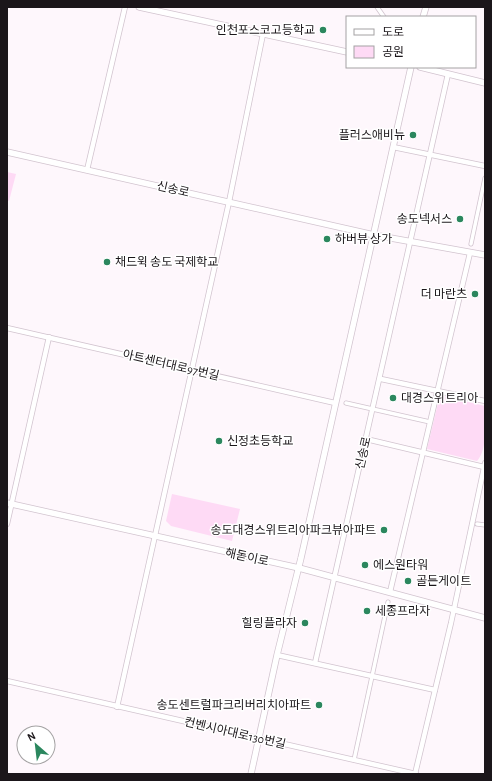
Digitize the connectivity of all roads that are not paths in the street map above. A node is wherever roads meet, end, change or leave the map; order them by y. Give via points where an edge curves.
1 (125, 7) edge
2 (139, 7) edge
3 (377, 7) edge
4 (383, 16) edge
5 (263, 34) junction
6 (346, 52) edge
7 (411, 68) edge
8 (424, 68) edge
9 (448, 74) junction
10 (485, 83) edge
11 (393, 147) junction
12 (7, 152) edge
13 (430, 155) junction
14 (485, 166) edge
15 (87, 170) junction
16 (485, 178) edge
17 (229, 202) junction
18 (374, 235) junction
19 (410, 242) junction
20 (471, 244) dead end
21 (470, 253) junction
22 (485, 256) edge
23 (7, 328) edge
24 (49, 337) junction
25 (191, 369) junction
26 (380, 379) junction
27 (437, 392) junction
28 (485, 401) edge
29 (335, 403) junction
30 (346, 403) dead end
31 (373, 409) junction
32 (430, 422) junction
33 (366, 439) junction
34 (422, 453) junction
35 (484, 465) edge
36 (9, 504) edge
37 (7, 524) edge
38 (477, 524) dead end
39 (485, 525) edge
40 (155, 536) junction
41 (299, 568) junction
42 (333, 577) junction
43 (390, 592) junction
44 (388, 602) dead end
45 (454, 609) junction
46 (485, 618) edge
47 (277, 655) junction
48 (315, 663) junction
49 (372, 676) junction
50 (7, 681) edge
51 (435, 690) junction
52 (117, 706) junction
53 (259, 739) junction
54 (354, 760) junction
55 (251, 774) edge
56 (415, 774) edge

1 - 15 street
2 - 5 street
3 - 4 street
5 - 6 street
5 - 17 street
7 - 11 street
8 - 9 street
9 - 10 street
9 - 13 street
11 - 13 street
11 - 18 street
12 - 15 street, 신송로
13 - 14 street
13 - 19 street
15 - 17 street, 신송로
16 - 20 street
17 - 18 street, 신송로
17 - 25 street
18 - 19 street, 신송로
18 - 29 street
19 - 21 street, 신송로
19 - 26 street, 신송로
21 - 22 street, 신송로
21 - 27 street
23 - 24 street, 아트센터대로97번길
24 - 25 street, 아트센터대로97번길
24 - 36 street
25 - 29 street, 아트센터대로97번길
25 - 40 street
26 - 27 street
26 - 31 street, 신송로
27 - 28 street
27 - 32 street
29 - 41 street
30 - 31 street
31 - 32 street
31 - 33 street, 신송로
32 - 34 street
33 - 34 street
33 - 42 street, 신송로
34 - 35 street
34 - 43 street
35 - 45 street
36 - 37 street
36 - 40 street, 해돋이로
38 - 39 street
40 - 41 street, 해돋이로
40 - 52 street
41 - 42 street, 해돋이로
41 - 47 street
42 - 43 street, 해돋이로
42 - 48 street, 신송로
43 - 45 street, 해돋이로
44 - 49 street
45 - 46 street, 해돋이로
45 - 51 street
47 - 48 street
47 - 53 street
48 - 49 street
49 - 51 street
49 - 54 street
50 - 52 street, 컨벤시아대로130번길
51 - 56 street
52 - 53 street, 컨벤시아대로130번길
53 - 54 street, 컨벤시아대로130번길
53 - 55 street
54 - 56 street, 컨벤시아대로130번길

